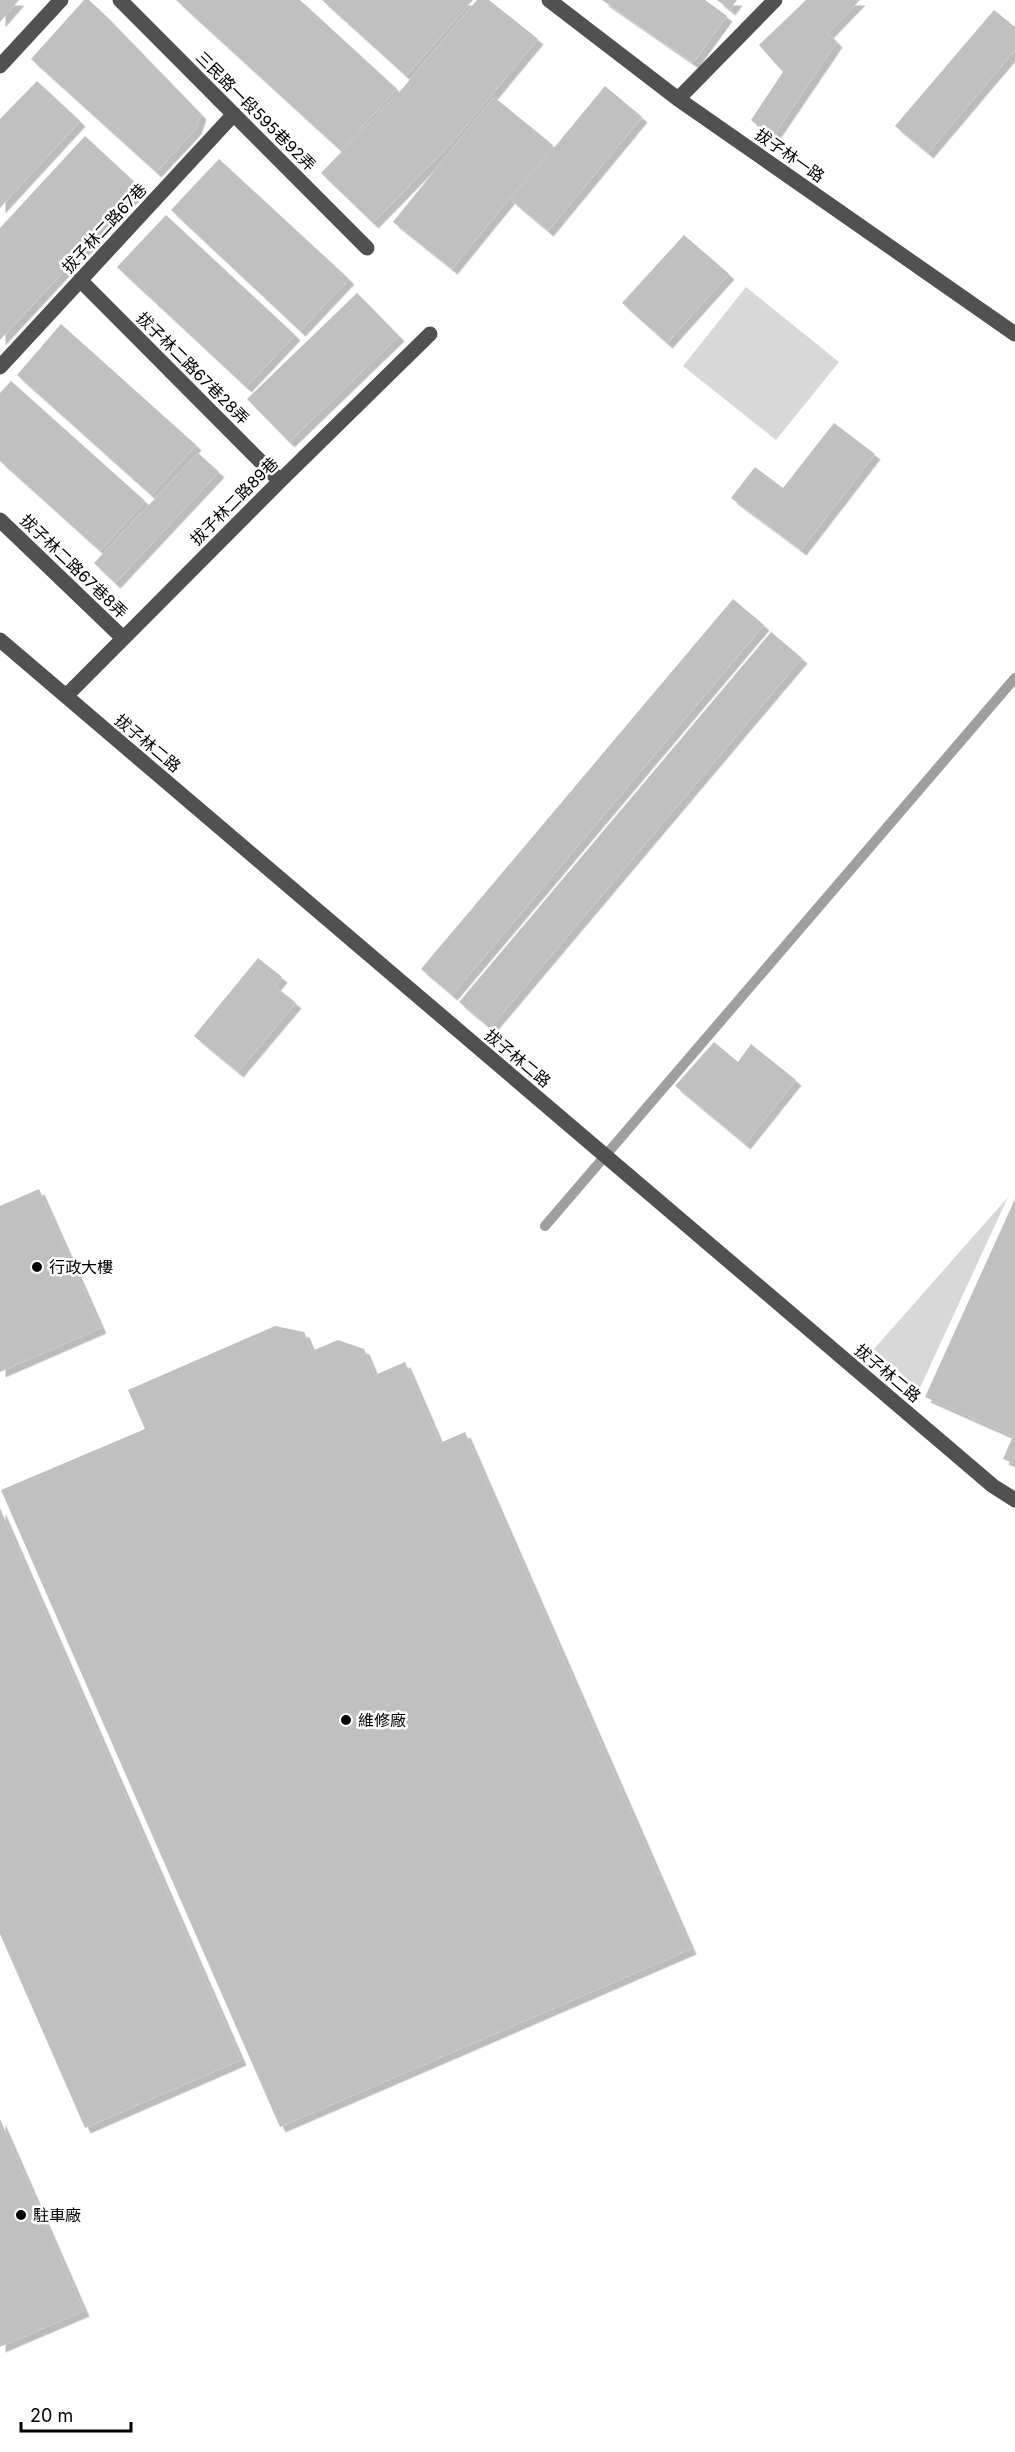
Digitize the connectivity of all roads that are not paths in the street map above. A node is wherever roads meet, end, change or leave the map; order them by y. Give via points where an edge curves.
1 (61, 0) edge
2 (120, 0) edge
3 (549, 0) edge
4 (775, 0) edge
5 (0, 66) edge
6 (678, 99) junction
7 (234, 114) junction
8 (367, 248) dead end
9 (80, 280) junction
10 (430, 334) dead end
11 (1015, 334) edge
12 (0, 367) edge
13 (280, 481) junction
14 (0, 520) edge
15 (123, 638) junction
16 (0, 640) edge
17 (66, 696) junction
18 (1015, 1500) edge

1 - 5 street
2 - 7 street, 三民路一段595巷92弄
3 - 6 street, 拔子林一路
4 - 6 street
6 - 11 street, 拔子林一路
7 - 8 street, 三民路一段595巷92弄
7 - 9 street, 拔子林二路67巷
9 - 12 street, 拔子林二路67巷
9 - 13 street, 拔子林二路67巷28弄
10 - 13 street, 拔子林二路89巷
13 - 15 street, 拔子林二路89巷
14 - 15 street, 拔子林二路67巷8弄
15 - 17 street, 拔子林二路89巷
16 - 17 street, 拔子林二路
17 - 18 street, 拔子林二路

